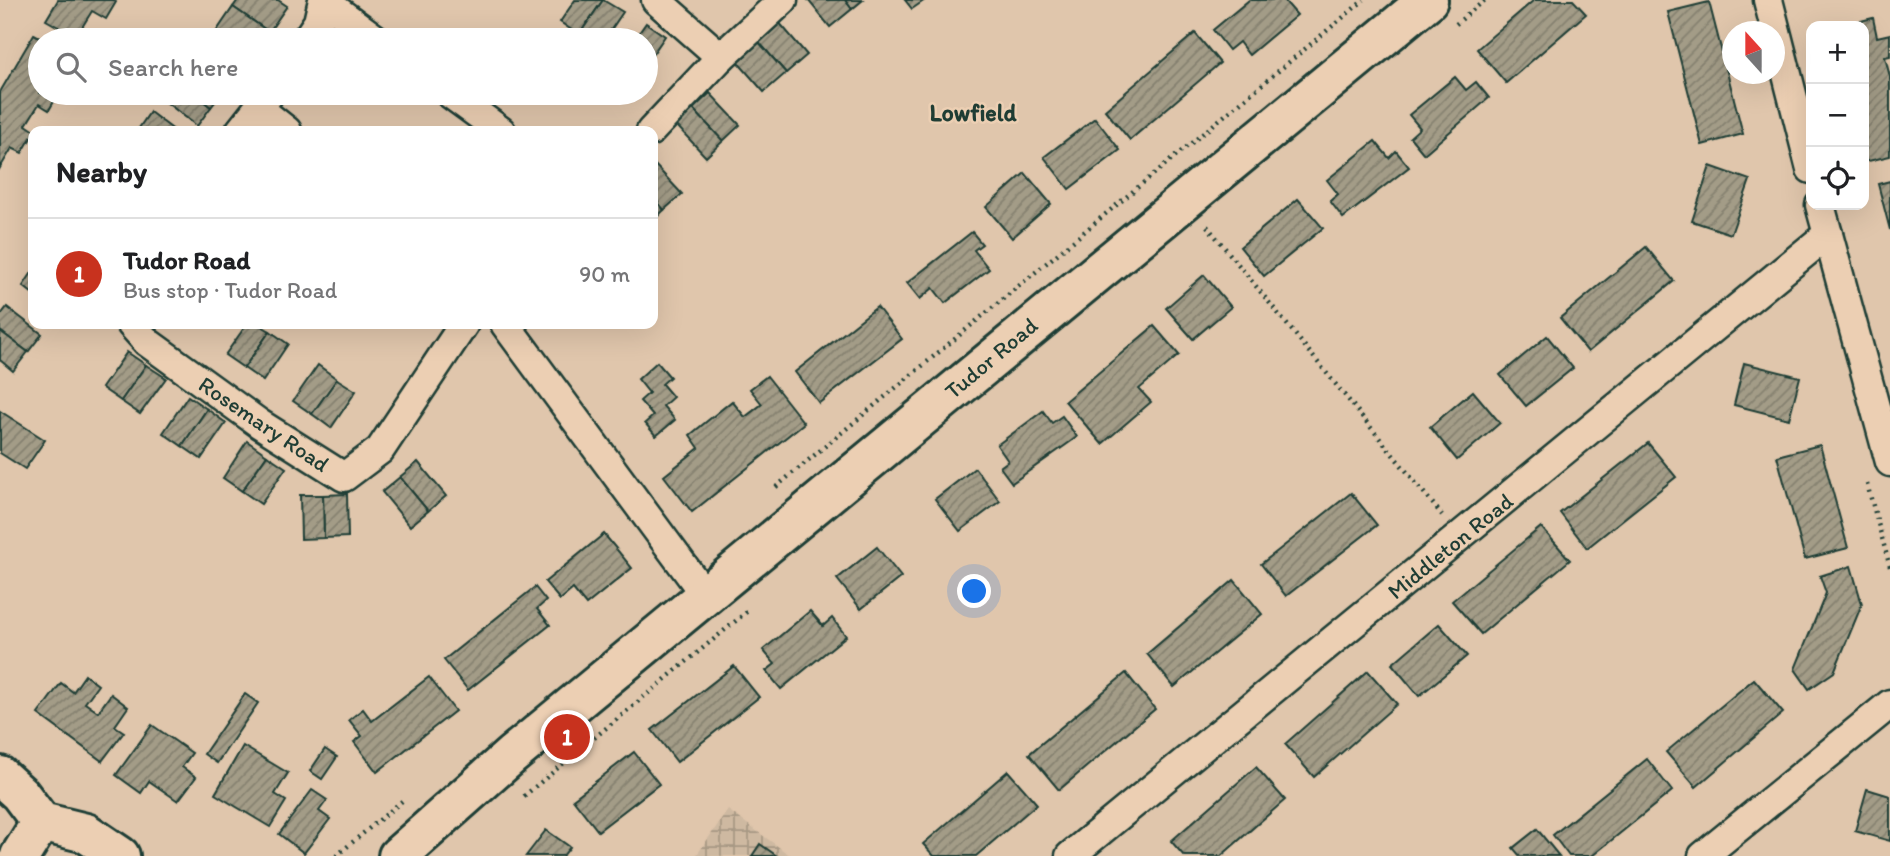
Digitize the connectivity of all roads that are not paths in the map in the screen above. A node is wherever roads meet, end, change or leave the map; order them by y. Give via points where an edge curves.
1 (323, 0) edge
2 (656, 0) edge
3 (783, 0) edge
4 (1428, 0) edge
5 (1768, 0) edge
6 (314, 28) edge
7 (361, 28) edge
8 (721, 57) junction
9 (260, 105) edge
10 (268, 105) edge
11 (465, 105) edge
12 (244, 126) edge
13 (283, 126) edge
14 (494, 126) edge
15 (656, 126) edge
16 (1806, 149) edge
17 (1821, 210) edge
18 (1828, 234) junction
19 (135, 329) edge
20 (461, 329) edge
21 (509, 329) edge
22 (1890, 462) edge
23 (705, 595) junction
24 (1890, 704) edge
25 (0, 776) edge
26 (41, 822) junction
27 (20, 856) edge
28 (120, 856) edge
29 (398, 856) edge
30 (1070, 856) edge
31 (1703, 856) edge

1 - 6 street
1 - 7 street
2 - 8 street
3 - 8 street
4 - 23 street, Tudor Road
5 - 16 street
8 - 15 street
9 - 12 street
10 - 13 street
11 - 14 street
17 - 18 street
18 - 22 street
18 - 30 street, Middleton Road
19 - 20 street, Rosemary Road via 260,424 344,478 380,450
21 - 23 street
23 - 29 street, Tudor Road
24 - 31 street
25 - 26 street
26 - 27 street
26 - 28 street via 86,834

